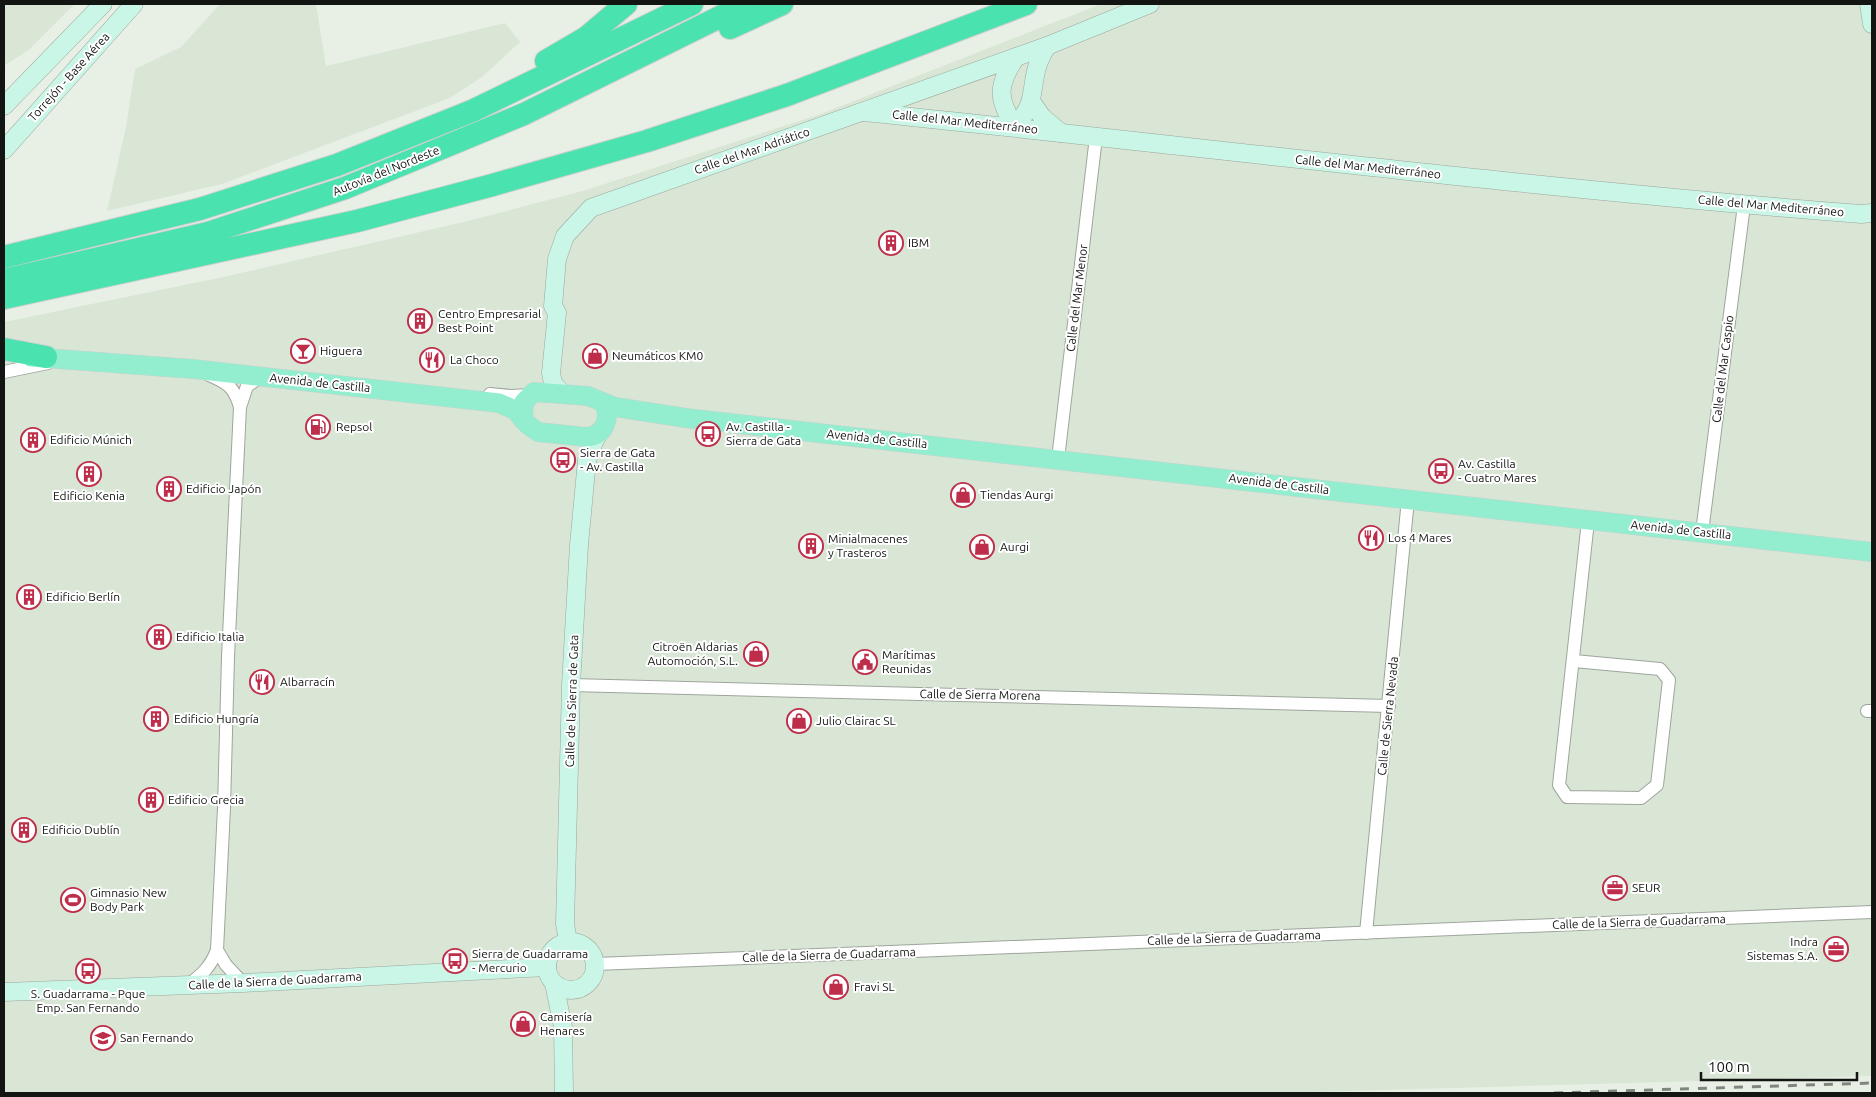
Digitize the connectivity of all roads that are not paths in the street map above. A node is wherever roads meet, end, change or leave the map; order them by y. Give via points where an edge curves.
1 (103, 4) edge
2 (134, 4) edge
3 (626, 4) edge
4 (692, 4) edge
5 (746, 4) edge
6 (782, 4) edge
7 (1026, 4) edge
8 (1150, 4) edge
9 (1869, 4) edge
10 (1872, 24) edge
11 (1047, 46) junction
12 (1016, 57) junction
13 (1031, 101) junction
14 (4, 106) edge
15 (864, 112) junction
16 (524, 114) junction
17 (1015, 128) junction
18 (1061, 133) junction
19 (1096, 137) junction
20 (4, 150) edge
21 (337, 165) junction
22 (1744, 205) junction
23 (1872, 212) edge
24 (4, 257) edge
25 (4, 280) edge
26 (4, 298) edge
27 (553, 306) junction
28 (4, 349) edge
29 (4, 355) edge
30 (56, 358) junction
31 (193, 369) junction
32 (4, 372) edge
33 (261, 376) junction
34 (532, 393) junction
35 (562, 393) junction
36 (604, 403) junction
37 (240, 407) junction
38 (686, 418) junction
39 (523, 420) junction
40 (602, 429) junction
41 (570, 435) junction
42 (1058, 459) junction
43 (587, 460) junction
44 (1408, 499) junction
45 (1588, 521) junction
46 (1702, 532) junction
47 (1872, 552) edge
48 (1574, 661) junction
49 (572, 685) junction
50 (1390, 706) junction
51 (1872, 912) edge
52 (1366, 933) junction
53 (568, 941) junction
54 (216, 950) junction
55 (596, 964) junction
56 (550, 975) junction
57 (243, 983) junction
58 (188, 985) junction
59 (579, 989) junction
60 (4, 992) edge
61 (563, 1027) junction
62 (564, 1093) edge

1 - 14 street, Torrejón - Base Aérea
2 - 20 street, Torrejón - Base Aérea
3 - 21 highway via 587,37 540,65
4 - 21 highway, Autovía del Nordeste via 472,110
5 - 16 highway, Autovía del Nordeste
6 - 16 highway via 611,84
7 - 26 highway via 787,95 647,141 358,221
8 - 11 street, Calle del Mar Adriático
9 - 10 street
11 - 12 street, Calle del Mar Adriático
11 - 13 street via 1034,72
12 - 15 street, Calle del Mar Adriático
12 - 17 street via 1001,89 1002,101
13 - 17 street
13 - 18 street via 1042,117
15 - 17 street, Calle del Mar Mediterráneo
15 - 27 street, Calle del Mar Adriático via 591,208 565,236 557,258
16 - 25 highway, Autovía del Nordeste via 345,188 208,233
17 - 18 street, Calle del Mar Mediterráneo
18 - 19 street, Calle del Mar Mediterráneo
19 - 22 street, Calle del Mar Mediterráneo
19 - 42 street, Calle del Mar Menor
21 - 24 highway, Autovía del Nordeste via 200,209
22 - 23 street, Calle del Mar Mediterráneo via 1861,214
22 - 46 street, Calle del Mar Caspio
27 - 34 street, Calle del Mar Adriático via 548,312 542,372
27 - 35 street, Calle del Mar Adriático via 557,313 551,373 553,383
28 - 30 highway
29 - 30 main road
30 - 31 main road
30 - 32 street
31 - 33 main road
31 - 37 street via 230,387
33 - 34 street, Avenida de Castilla via 286,372 500,395
33 - 37 street via 247,386
33 - 39 main road, Avenida de Castilla via 499,402 515,410
34 - 35 main road, Avenida de Castilla
34 - 39 main road via 524,402
35 - 36 main road, Avenida de Castilla via 588,396
36 - 38 main road, Avenida de Castilla via 633,411
36 - 40 main road via 607,418
37 - 54 street
38 - 40 main road, Avenida de Castilla via 618,422
38 - 42 main road, Avenida de Castilla
39 - 41 main road, Avenida de Castilla via 538,432
40 - 41 main road, Avenida de Castilla via 592,437
40 - 43 street, Calle de la Sierra de Gata
41 - 43 street via 581,445
42 - 44 main road, Avenida de Castilla
43 - 49 street, Calle de la Sierra de Gata
44 - 45 main road, Avenida de Castilla
44 - 50 street, Calle de Sierra Nevada
45 - 46 main road, Avenida de Castilla
45 - 48 street
46 - 47 main road, Avenida de Castilla
48 - 48 street via 1559,785 1567,797 1641,798 1657,786 1669,680 1660,669
49 - 50 street, Calle de Sierra Morena
49 - 53 street, Calle de la Sierra de Gata via 565,924
50 - 52 street, Calle de Sierra Nevada
51 - 52 street, Calle de la Sierra de Guadarrama
52 - 55 street, Calle de la Sierra de Guadarrama
53 - 55 street via 587,946
53 - 56 street via 553,949 548,957
54 - 57 street
54 - 58 street via 212,963
55 - 59 street via 594,974
56 - 57 street, Calle de la Sierra de Guadarrama
56 - 59 street via 561,988
56 - 61 street
57 - 58 street, Calle de la Sierra de Guadarrama
58 - 60 street, Calle de la Sierra de Guadarrama
59 - 61 street
61 - 62 street

